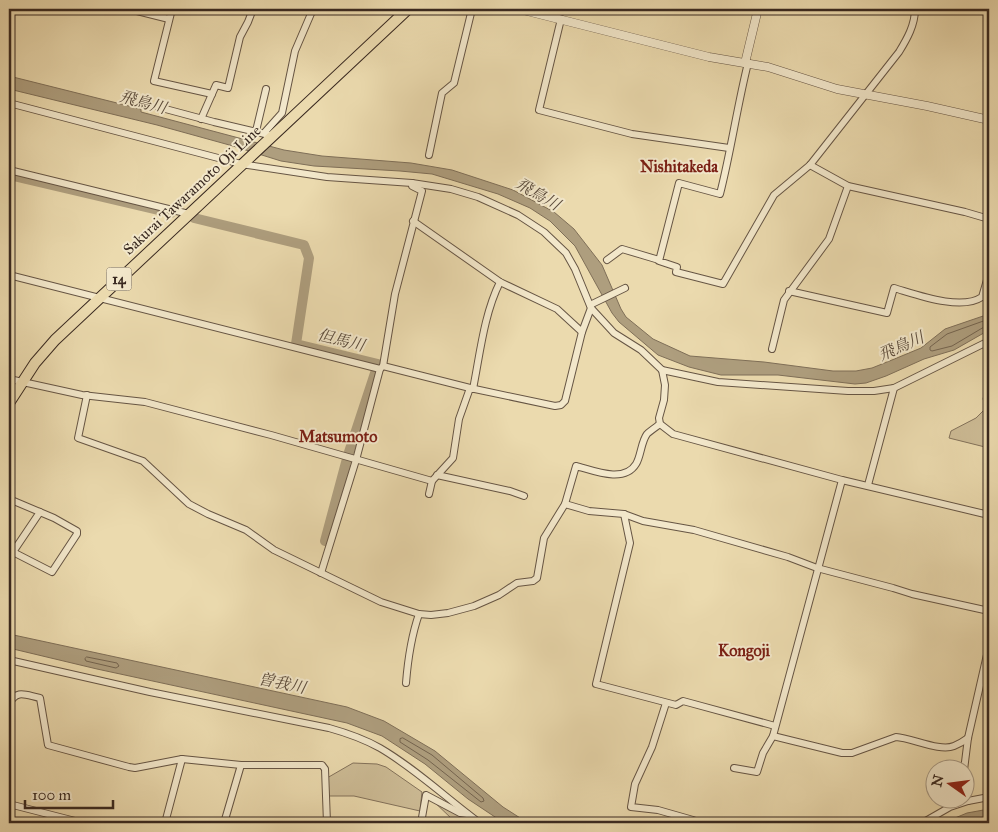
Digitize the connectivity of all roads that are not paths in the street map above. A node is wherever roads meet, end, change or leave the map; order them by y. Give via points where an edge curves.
1 (129, 9) edge
2 (172, 9) edge
3 (253, 9) edge
4 (313, 9) edge
5 (408, 9) edge
6 (472, 9) edge
7 (519, 9) edge
8 (758, 9) edge
9 (915, 9) edge
10 (169, 19) junction
11 (561, 19) junction
12 (747, 63) junction
13 (266, 89) dead end
14 (212, 94) junction
15 (866, 96) junction
16 (9, 103) edge
17 (158, 107) dead end
18 (201, 119) junction
19 (989, 120) edge
20 (256, 131) junction
21 (269, 135) junction
22 (729, 148) junction
23 (429, 155) dead end
24 (242, 164) junction
25 (810, 165) junction
26 (9, 170) edge
27 (412, 183) junction
28 (848, 186) junction
29 (189, 214) junction
30 (989, 219) edge
31 (413, 221) junction
32 (607, 260) dead end
33 (659, 260) junction
34 (989, 272) edge
35 (9, 275) edge
36 (500, 282) junction
37 (624, 289) dead end
38 (789, 291) junction
39 (98, 299) junction
40 (590, 307) junction
41 (582, 332) junction
42 (989, 341) edge
43 (772, 349) dead end
44 (382, 368) junction
45 (662, 370) junction
46 (9, 379) edge
47 (21, 382) junction
48 (472, 388) junction
49 (894, 388) junction
50 (87, 395) junction
51 (9, 403) edge
52 (660, 424) junction
53 (356, 460) junction
54 (435, 478) junction
55 (842, 480) junction
56 (868, 486) junction
57 (429, 494) dead end
58 (524, 496) dead end
59 (9, 499) edge
60 (565, 504) junction
61 (40, 512) junction
62 (624, 514) junction
63 (989, 515) edge
64 (11, 551) edge
65 (817, 568) junction
66 (321, 573) junction
67 (989, 611) edge
68 (419, 614) junction
69 (989, 646) edge
70 (9, 660) edge
71 (406, 683) dead end
72 (666, 703) junction
73 (9, 704) edge
74 (775, 726) junction
75 (773, 736) junction
76 (968, 738) junction
77 (182, 759) junction
78 (965, 760) edge
79 (241, 765) junction
80 (734, 768) dead end
81 (989, 797) edge
82 (976, 799) edge
83 (9, 804) edge
84 (945, 810) edge
85 (468, 815) junction
86 (83, 823) edge
87 (165, 823) edge
88 (224, 823) edge
89 (327, 823) edge
90 (421, 823) edge
91 (480, 823) edge
92 (698, 823) edge
93 (922, 823) edge

1 - 10 street
2 - 10 street
3 - 14 street via 240,37 228,88 216,85
4 - 21 street via 295,51 282,113
5 - 21 main road, Sakurai Tawaramoto Oji Line / 14
6 - 23 street via 454,83 442,93
7 - 11 street
8 - 12 street
9 - 15 street via 909,36
10 - 14 street via 154,81
11 - 12 street via 700,55
11 - 22 street via 539,110 632,134
12 - 15 street
12 - 22 street
13 - 20 street
14 - 18 street
15 - 19 street
15 - 25 street
16 - 24 street
17 - 18 street
18 - 20 street
20 - 21 street
21 - 24 main road, Sakurai Tawaramoto Oji Line / 14
22 - 33 street via 720,194 679,183
24 - 27 street via 327,177
24 - 29 main road, Sakurai Tawaramoto Oji Line / 14
25 - 28 street
25 - 33 street via 774,195 724,284 676,272 677,266
26 - 29 street
27 - 31 street via 422,192
27 - 40 street via 478,197 532,223 566,253
28 - 30 street
28 - 38 street via 829,238
29 - 39 main road, Sakurai Tawaramoto Oji Line / 14
31 - 36 street
31 - 44 street via 395,294
32 - 33 street via 622,249
34 - 38 street via 982,297 976,301 938,300 894,288 887,313
35 - 39 street
36 - 41 street via 557,309
36 - 48 street via 488,313
37 - 40 street
38 - 43 street
39 - 44 street
39 - 47 main road, Sakurai Tawaramoto Oji Line / 14 via 35,362
40 - 41 street
40 - 45 street via 614,333 641,350
41 - 48 street via 562,405
42 - 49 street
44 - 48 street
44 - 53 street
45 - 49 street via 718,382 848,391
45 - 52 street via 665,385
46 - 47 street
47 - 50 street
47 - 51 main road, Sakurai Tawaramoto Oji Line / 14
48 - 54 street via 459,419 453,458
49 - 56 street
50 - 53 street via 145,402
50 - 66 street via 78,438 143,461 189,504 236,524 274,550
52 - 55 street via 673,434
52 - 60 street via 647,434 636,465 622,474 576,466
53 - 54 street
53 - 66 street
54 - 57 street
54 - 58 street
55 - 56 street
55 - 65 street
56 - 63 street
59 - 61 street
60 - 62 street via 589,511
60 - 68 street via 544,538 537,578 532,582 517,584 474,606 448,613
61 - 64 street
61 - 64 street via 77,531 52,572
62 - 65 street via 643,521 694,530
62 - 72 street via 630,543 596,684
65 - 67 street
65 - 74 street
66 - 68 street via 381,602
68 - 71 street via 408,650
69 - 76 street
70 - 85 street via 356,737 405,764
72 - 74 street via 676,705 683,701
72 - 92 street via 652,747 635,784 632,807 658,810
73 - 77 street via 19,694 40,698 48,745 134,768
74 - 75 street
75 - 76 street via 842,753 852,753 896,737 942,747 953,747
75 - 80 street via 757,772
76 - 78 street
77 - 79 street
77 - 87 street
79 - 88 street
79 - 89 street via 322,765 325,769
81 - 82 street
83 - 86 street
84 - 93 street
85 - 90 street via 426,794
85 - 91 street

